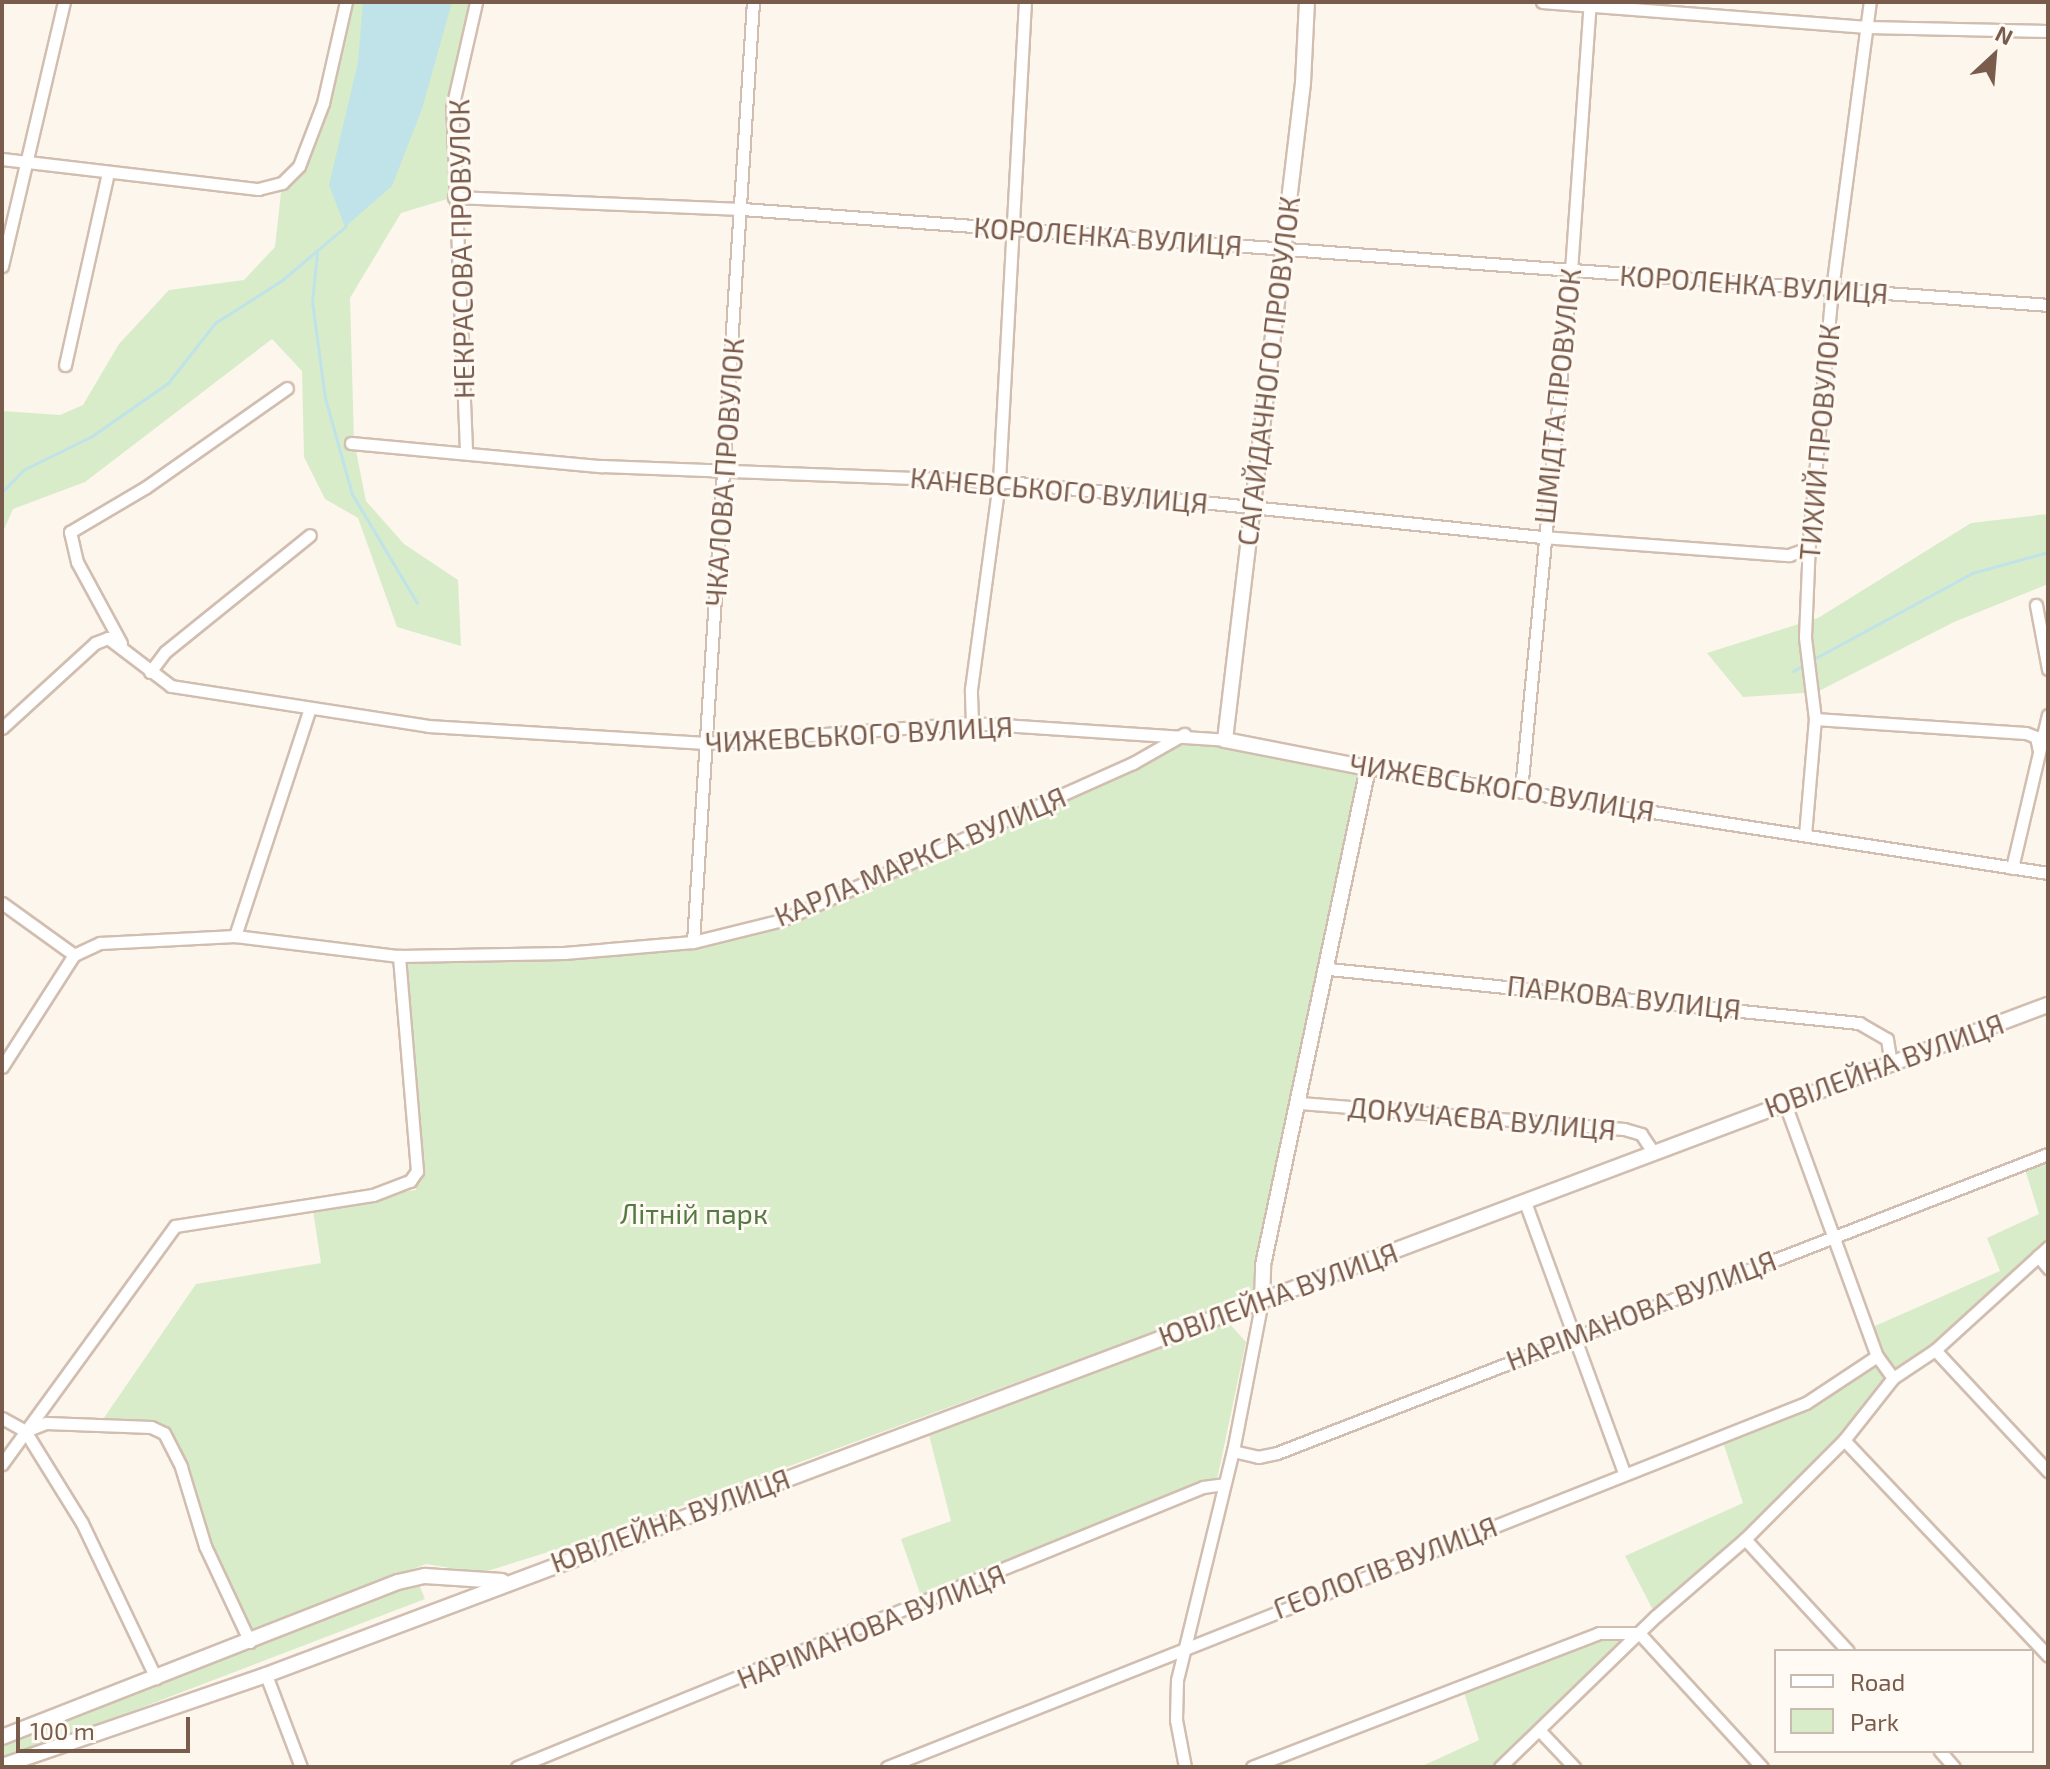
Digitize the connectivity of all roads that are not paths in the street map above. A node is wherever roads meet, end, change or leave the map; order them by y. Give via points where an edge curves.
1 (64, 2) edge
2 (346, 2) edge
3 (476, 2) edge
4 (753, 2) edge
5 (1025, 2) edge
6 (1307, 2) edge
7 (1542, 2) edge
8 (1870, 2) edge
9 (1590, 5) edge
10 (1867, 27) junction
11 (2048, 31) edge
12 (2, 159) edge
13 (24, 161) junction
14 (108, 173) junction
15 (454, 197) junction
16 (742, 209) junction
17 (1013, 230) junction
18 (1282, 247) junction
19 (2, 266) edge
20 (1571, 271) junction
21 (1832, 289) junction
22 (2048, 305) edge
23 (65, 365) dead end
24 (287, 388) dead end
25 (351, 443) dead end
26 (466, 450) junction
27 (724, 469) junction
28 (999, 481) junction
29 (1252, 508) junction
30 (310, 535) dead end
31 (1542, 537) junction
32 (1809, 541) junction
33 (2036, 605) dead end
34 (121, 643) junction
35 (2048, 669) edge
36 (150, 672) junction
37 (309, 711) junction
38 (2048, 715) edge
39 (1815, 719) junction
40 (972, 723) junction
41 (2, 728) edge
42 (1184, 734) junction
43 (1225, 740) junction
44 (705, 743) junction
45 (2039, 751) junction
46 (1368, 768) junction
47 (1521, 790) junction
48 (1805, 835) junction
49 (2012, 868) junction
50 (2048, 873) edge
51 (2, 903) edge
52 (235, 936) junction
53 (693, 942) junction
54 (74, 955) junction
55 (399, 956) junction
56 (1329, 969) junction
57 (2048, 1005) edge
58 (1891, 1065) junction
59 (2, 1067) edge
60 (1784, 1101) junction
61 (1300, 1103) junction
62 (1654, 1153) junction
63 (2048, 1154) edge
64 (1525, 1202) junction
65 (1834, 1237) junction
66 (2048, 1247) edge
67 (2038, 1256) junction
68 (2048, 1268) edge
69 (1262, 1300) junction
70 (1572, 1336) junction
71 (1935, 1350) junction
72 (1877, 1356) junction
73 (1893, 1378) junction
74 (2, 1418) edge
75 (25, 1431) junction
76 (1844, 1440) junction
77 (1233, 1451) junction
78 (2, 1464) edge
79 (2048, 1471) edge
80 (1624, 1473) junction
81 (1224, 1484) junction
82 (1745, 1539) junction
83 (425, 1576) junction
84 (506, 1581) junction
85 (429, 1612) junction
86 (1639, 1633) junction
87 (250, 1642) junction
88 (1846, 1649) edge
89 (1184, 1650) junction
90 (2048, 1656) edge
91 (266, 1675) junction
92 (156, 1678) junction
93 (1540, 1731) junction
94 (2, 1737) edge
95 (2, 1766) edge
96 (301, 1767) edge
97 (517, 1767) edge
98 (887, 1767) edge
99 (1185, 1767) edge
100 (1252, 1767) edge
101 (1500, 1767) edge
102 (1574, 1767) edge
103 (1762, 1767) edge

1 - 13 street
2 - 14 street via 323,103 299,166 282,183 258,189
3 - 15 street, НЕКРАСОВА ПРОВУЛОК via 452,108
4 - 16 street, ЧКАЛОВА ПРОВУЛОК
5 - 17 street
6 - 18 street, САГАЙДАЧНОГО ПРОВУЛОК
7 - 9 street
8 - 10 street, ТИХИЙ ПРОВУЛОК
9 - 10 street
9 - 20 street, ШМІДТА ПРОВУЛОК
10 - 11 street
10 - 21 street, ТИХИЙ ПРОВУЛОК
12 - 13 street
13 - 14 street
13 - 19 street via 21,196
14 - 23 street
15 - 16 street, КОРОЛЕНКА ВУЛИЦЯ
15 - 26 street, НЕКРАСОВА ПРОВУЛОК
16 - 17 street, КОРОЛЕНКА ВУЛИЦЯ
16 - 27 street, ЧКАЛОВА ПРОВУЛОК
17 - 18 street, КОРОЛЕНКА ВУЛИЦЯ
17 - 28 street
18 - 20 street, КОРОЛЕНКА ВУЛИЦЯ
18 - 29 street, САГАЙДАЧНОГО ПРОВУЛОК
20 - 21 street, КОРОЛЕНКА ВУЛИЦЯ
20 - 31 street, ШМІДТА ПРОВУЛОК
21 - 22 street, КОРОЛЕНКА ВУЛИЦЯ
21 - 32 street, ТИХИЙ ПРОВУЛОК
24 - 34 street, ЧИЖЕВСЬКОГО ВУЛИЦЯ via 146,487 70,532 77,562
25 - 26 street, КАНЕВСЬКОГО ВУЛИЦЯ
26 - 27 street, КАНЕВСЬКОГО ВУЛИЦЯ via 601,466
27 - 28 street, КАНЕВСЬКОГО ВУЛИЦЯ
27 - 44 street, ЧКАЛОВА ПРОВУЛОК
28 - 29 street, КАНЕВСЬКОГО ВУЛИЦЯ
28 - 40 street via 971,689
29 - 31 street, КАНЕВСЬКОГО ВУЛИЦЯ
29 - 43 street, САГАЙДАЧНОГО ПРОВУЛОК
30 - 36 street via 165,652
31 - 32 street, КАНЕВСЬКОГО ВУЛИЦЯ via 1789,555
31 - 47 street, ШМІДТА ПРОВУЛОК
32 - 39 street, ТИХИЙ ПРОВУЛОК via 1805,637
33 - 35 street
34 - 36 street, ЧИЖЕВСЬКОГО ВУЛИЦЯ
34 - 41 street via 108,638 95,643
36 - 37 street, ЧИЖЕВСЬКОГО ВУЛИЦЯ via 171,686
37 - 44 street, ЧИЖЕВСЬКОГО ВУЛИЦЯ via 428,726
37 - 52 street
38 - 45 street
39 - 45 street via 2026,733 2036,737
39 - 48 street, ТИХИЙ ПРОВУЛОК
40 - 42 street, ЧИЖЕВСЬКОГО ВУЛИЦЯ
40 - 44 street, ЧИЖЕВСЬКОГО ВУЛИЦЯ
42 - 43 street, ЧИЖЕВСЬКОГО ВУЛИЦЯ
42 - 53 street, КАРЛА МАРКСА ВУЛИЦЯ via 1133,763 782,920
43 - 46 street, ЧИЖЕВСЬКОГО ВУЛИЦЯ
44 - 53 street, ЧКАЛОВА ПРОВУЛОК
45 - 49 street
46 - 47 street, ЧИЖЕВСЬКОГО ВУЛИЦЯ
46 - 56 street
47 - 48 street, ЧИЖЕВСЬКОГО ВУЛИЦЯ
48 - 49 street, ЧИЖЕВСЬКОГО ВУЛИЦЯ
49 - 50 street, ЧИЖЕВСЬКОГО ВУЛИЦЯ
51 - 54 street
52 - 54 street, КАРЛА МАРКСА ВУЛИЦЯ via 100,943
52 - 55 street, КАРЛА МАРКСА ВУЛИЦЯ
53 - 55 street, КАРЛА МАРКСА ВУЛИЦЯ via 564,953
54 - 59 street
55 - 75 street via 417,1171 396,1190 175,1226
56 - 58 street, ПАРКОВА ВУЛИЦЯ via 1859,1023 1887,1039
56 - 61 street
57 - 58 street, ЮВІЛЕЙНА ВУЛИЦЯ
58 - 60 street, ЮВІЛЕЙНА ВУЛИЦЯ
60 - 62 street, ЮВІЛЕЙНА ВУЛИЦЯ
60 - 65 street
61 - 62 street, ДОКУЧАЄВА ВУЛИЦЯ via 1624,1129 1641,1134
61 - 69 street via 1263,1265
62 - 64 street, ЮВІЛЕЙНА ВУЛИЦЯ
63 - 65 street, НАРІМАНОВА ВУЛИЦЯ
64 - 69 street, ЮВІЛЕЙНА ВУЛИЦЯ
64 - 70 street
65 - 70 street, НАРІМАНОВА ВУЛИЦЯ
65 - 72 street
66 - 67 street
67 - 68 street
67 - 71 street
69 - 77 street
69 - 84 street, ЮВІЛЕЙНА ВУЛИЦЯ
70 - 77 street, НАРІМАНОВА ВУЛИЦЯ via 1277,1453 1258,1457
70 - 80 street
71 - 73 street
71 - 79 street
72 - 73 street
72 - 80 street, ГЕОЛОГІВ ВУЛИЦЯ via 1806,1403
73 - 76 street
74 - 75 street
75 - 78 street
75 - 87 street via 46,1423 151,1427 164,1433 181,1467 205,1546
75 - 92 street via 82,1523
76 - 82 street
76 - 90 street
77 - 81 street
80 - 89 street, ГЕОЛОГІВ ВУЛИЦЯ
81 - 89 street
81 - 97 street, НАРІМАНОВА ВУЛИЦЯ via 1203,1487
82 - 86 street
82 - 88 street
83 - 84 street, ЮВІЛЕЙНА ВУЛИЦЯ
83 - 85 street via 442,1590 440,1603
83 - 87 street, ЮВІЛЕЙНА ВУЛИЦЯ
84 - 85 street, ЮВІЛЕЙНА ВУЛИЦЯ
85 - 91 street, ЮВІЛЕЙНА ВУЛИЦЯ
86 - 93 street
86 - 100 street via 1599,1633
86 - 103 street
87 - 92 street, ЮВІЛЕЙНА ВУЛИЦЯ
89 - 98 street, ГЕОЛОГІВ ВУЛИЦЯ
89 - 99 street via 1176,1720
91 - 95 street, ЮВІЛЕЙНА ВУЛИЦЯ
91 - 96 street
92 - 94 street, ЮВІЛЕЙНА ВУЛИЦЯ
93 - 101 street
93 - 102 street

